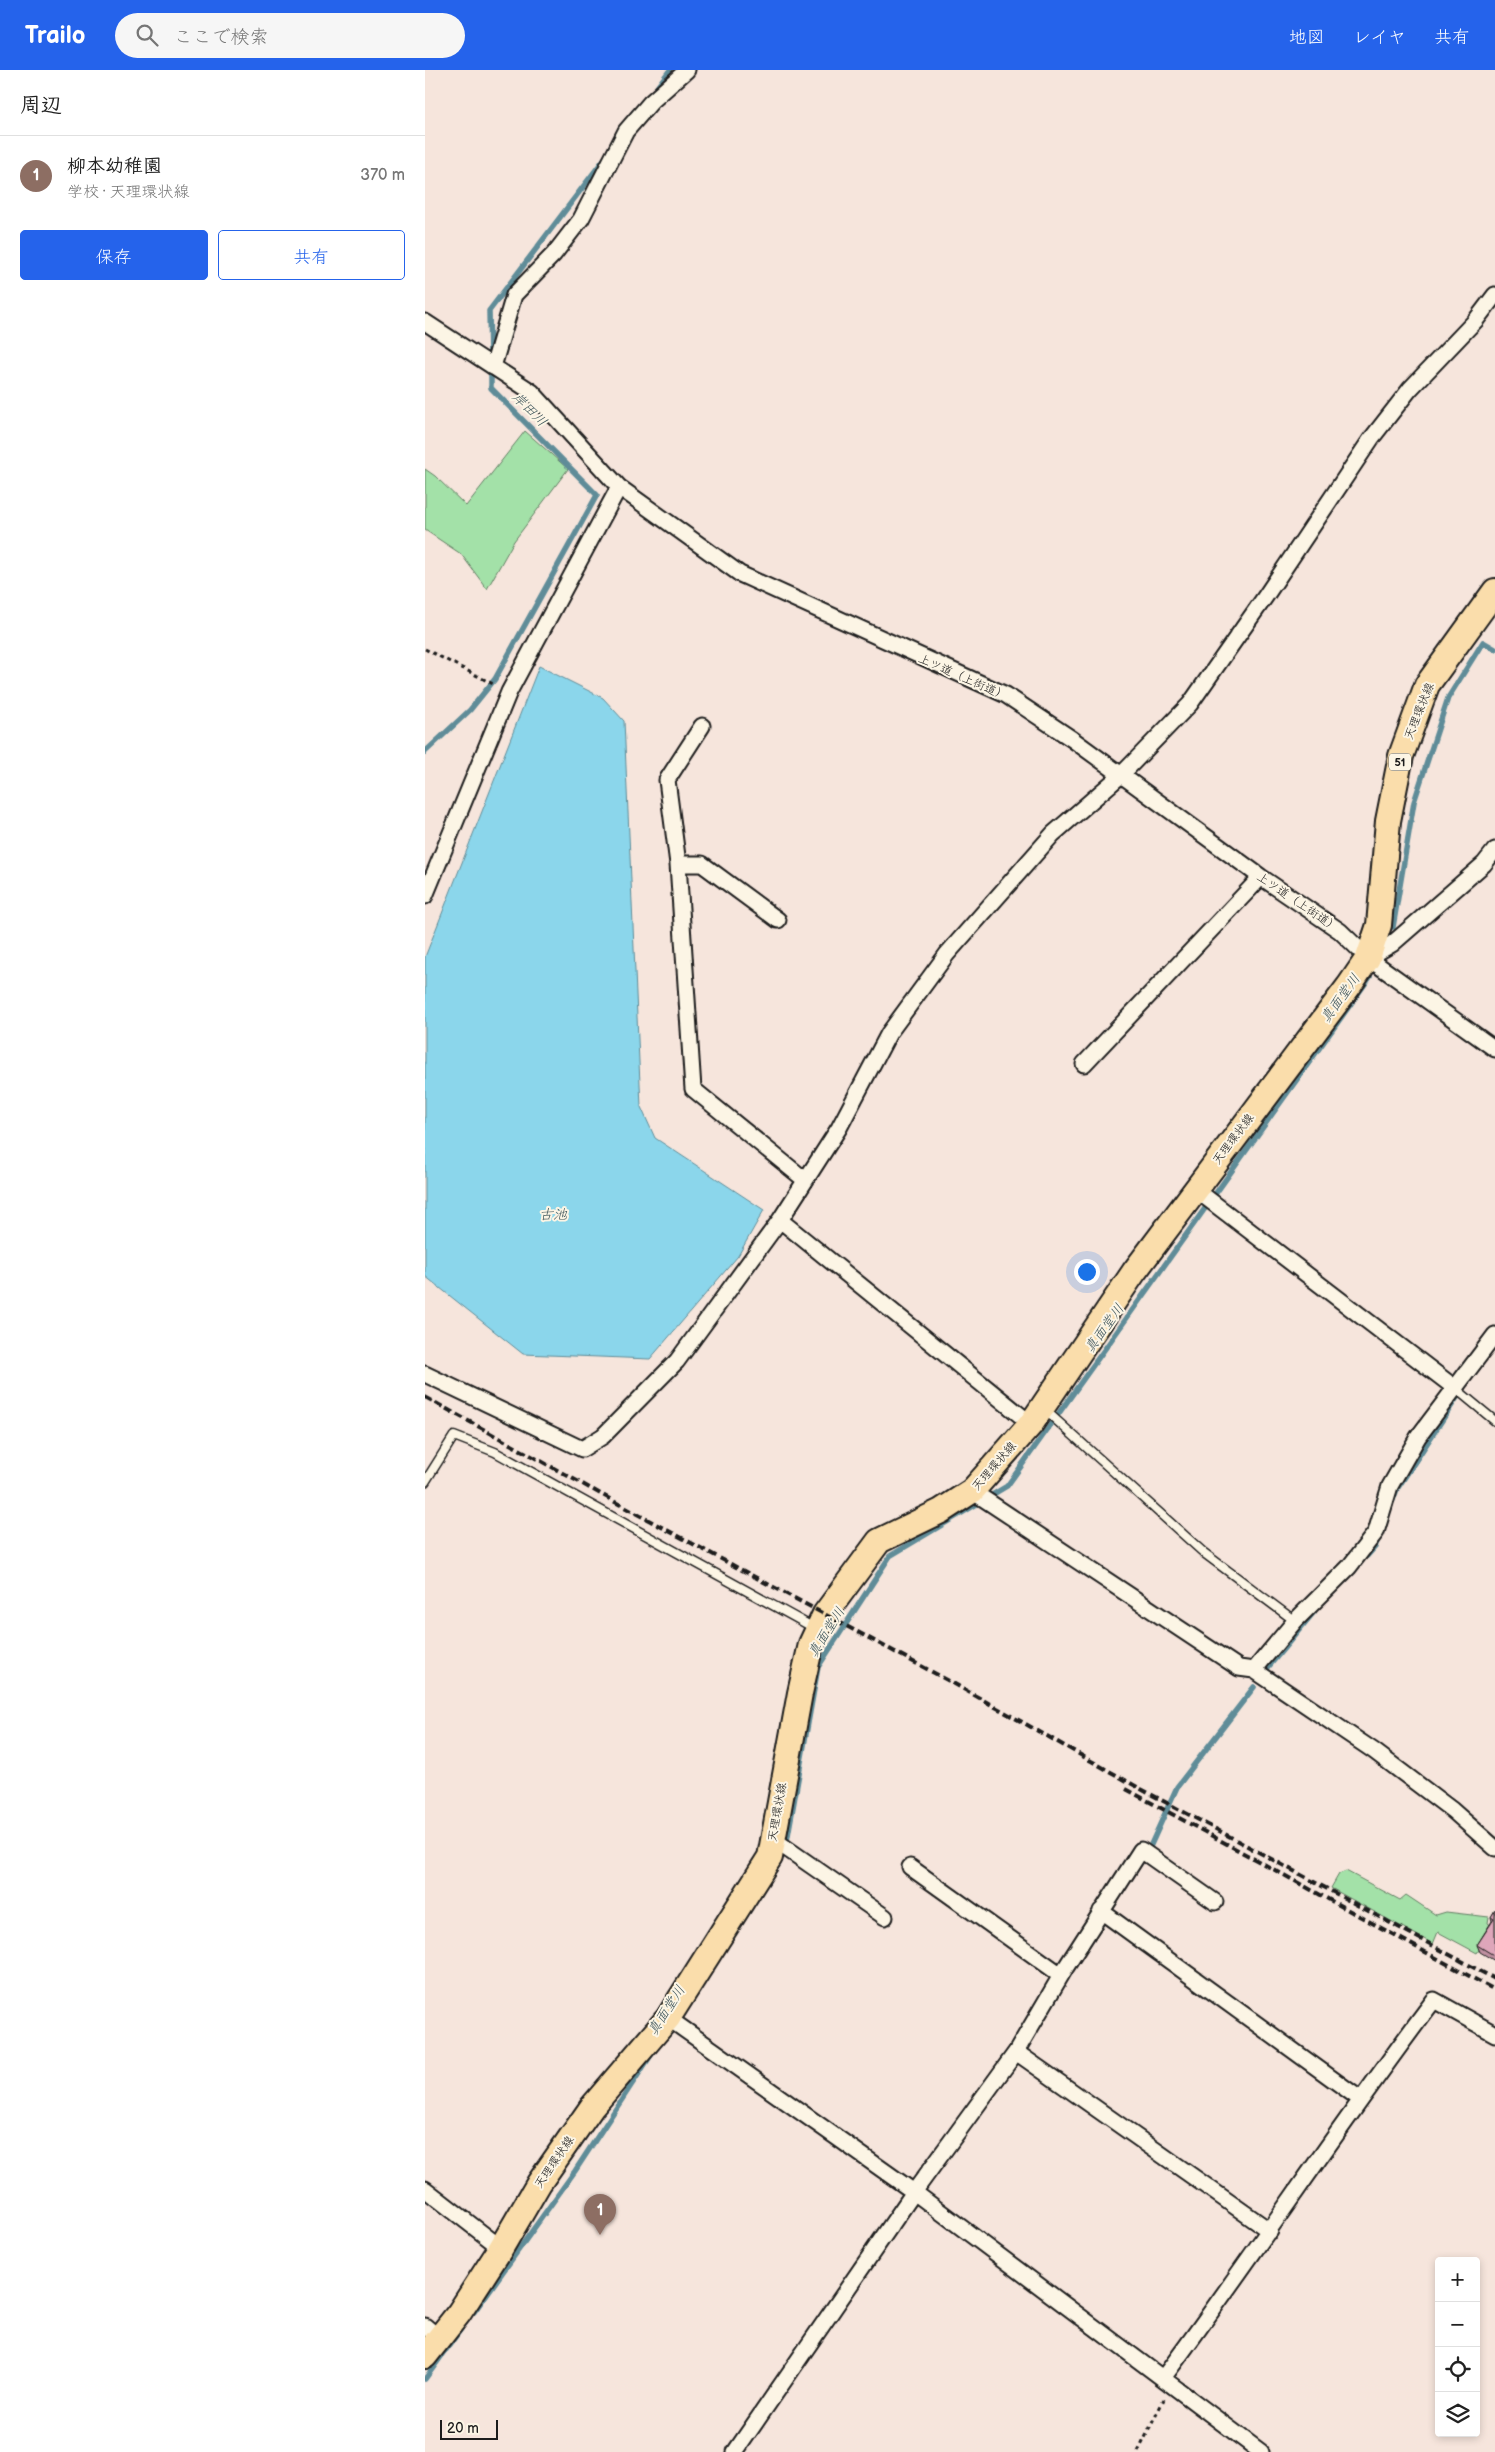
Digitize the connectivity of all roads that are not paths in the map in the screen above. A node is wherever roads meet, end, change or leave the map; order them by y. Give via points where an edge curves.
1 (687, 70) edge
2 (1495, 295) edge
3 (425, 322) edge
4 (493, 366) junction
5 (619, 487) junction
6 (1495, 590) edge
7 (702, 726) dead end
8 (1121, 775) junction
9 (1495, 850) edge
10 (678, 864) junction
11 (1261, 877) junction
12 (425, 896) edge
13 (778, 920) dead end
14 (1367, 958) junction
15 (1495, 1049) edge
16 (1084, 1064) dead end
17 (805, 1180) junction
18 (1195, 1189) junction
19 (780, 1220) junction
20 (1495, 1335) edge
21 (425, 1374) edge
22 (1455, 1388) junction
23 (1036, 1415) junction
24 (1495, 1422) edge
25 (425, 1482) edge
26 (972, 1491) junction
27 (1295, 1621) junction
28 (817, 1630) junction
29 (1254, 1670) junction
30 (773, 1839) junction
31 (1495, 1848) edge
32 (910, 1868) dead end
33 (1215, 1902) dead end
34 (1101, 1911) junction
35 (885, 1917) dead end
36 (1061, 1975) junction
37 (668, 2018) junction
38 (1495, 2034) edge
39 (1016, 2052) junction
40 (1360, 2098) junction
41 (425, 2189) edge
42 (914, 2192) junction
43 (1270, 2231) junction
44 (501, 2248) junction
45 (430, 2340) edge
46 (1167, 2382) junction
47 (735, 2452) edge
48 (1261, 2452) edge

1 - 4 street via 651,102 626,131 581,219 554,254 514,296
2 - 8 street via 1476,320 1410,388 1371,439 1190,704
3 - 4 street, 上ツ道（上街道）
4 - 5 street, 上ツ道（上街道） via 532,392
5 - 8 street, 上ツ道（上街道） via 740,574 1006,695
5 - 12 street via 509,692
6 - 14 main road, 天理環状線 / 51 via 1427,685 1401,756 1388,821 1379,925
7 - 10 street via 667,780
8 - 11 street, 上ツ道（上街道）
8 - 17 street via 1053,834 947,954 889,1033 839,1128
9 - 14 street via 1484,864 1392,944
10 - 13 street via 702,864
10 - 17 street via 693,1089
11 - 14 street, 上ツ道（上街道） via 1340,931
11 - 16 street
14 - 15 street, 上ツ道（上街道）
14 - 18 main road, 天理環状線 / 51
17 - 19 street
18 - 22 street
18 - 23 main road, 天理環状線 / 51
19 - 21 street via 677,1361 603,1436 583,1449
19 - 23 street
20 - 22 street
22 - 24 lane
22 - 27 street via 1418,1437 1390,1486 1376,1532 1349,1567
23 - 26 main road, 天理環状線 / 51
23 - 27 lane via 1204,1553
25 - 28 lane via 454,1436 487,1449
26 - 28 main road, 天理環状線 / 51 via 941,1511 879,1541 825,1614
26 - 29 street via 1239,1668
27 - 29 street
28 - 30 main road, 天理環状線 / 51 via 799,1693
29 - 31 street via 1382,1757 1452,1810
30 - 35 street
30 - 37 main road, 天理環状線 / 51 via 770,1857
32 - 36 street
33 - 34 street via 1141,1850
34 - 36 street
34 - 40 street
36 - 39 street
37 - 42 street
37 - 44 main road, 天理環状線 / 51 via 592,2107 539,2183
38 - 40 street via 1434,2000
39 - 42 street
39 - 43 street
40 - 43 street
41 - 44 street
42 - 46 street
42 - 47 street
43 - 46 street
44 - 45 main road, 天理環状線 / 51 via 459,2313
46 - 48 street

